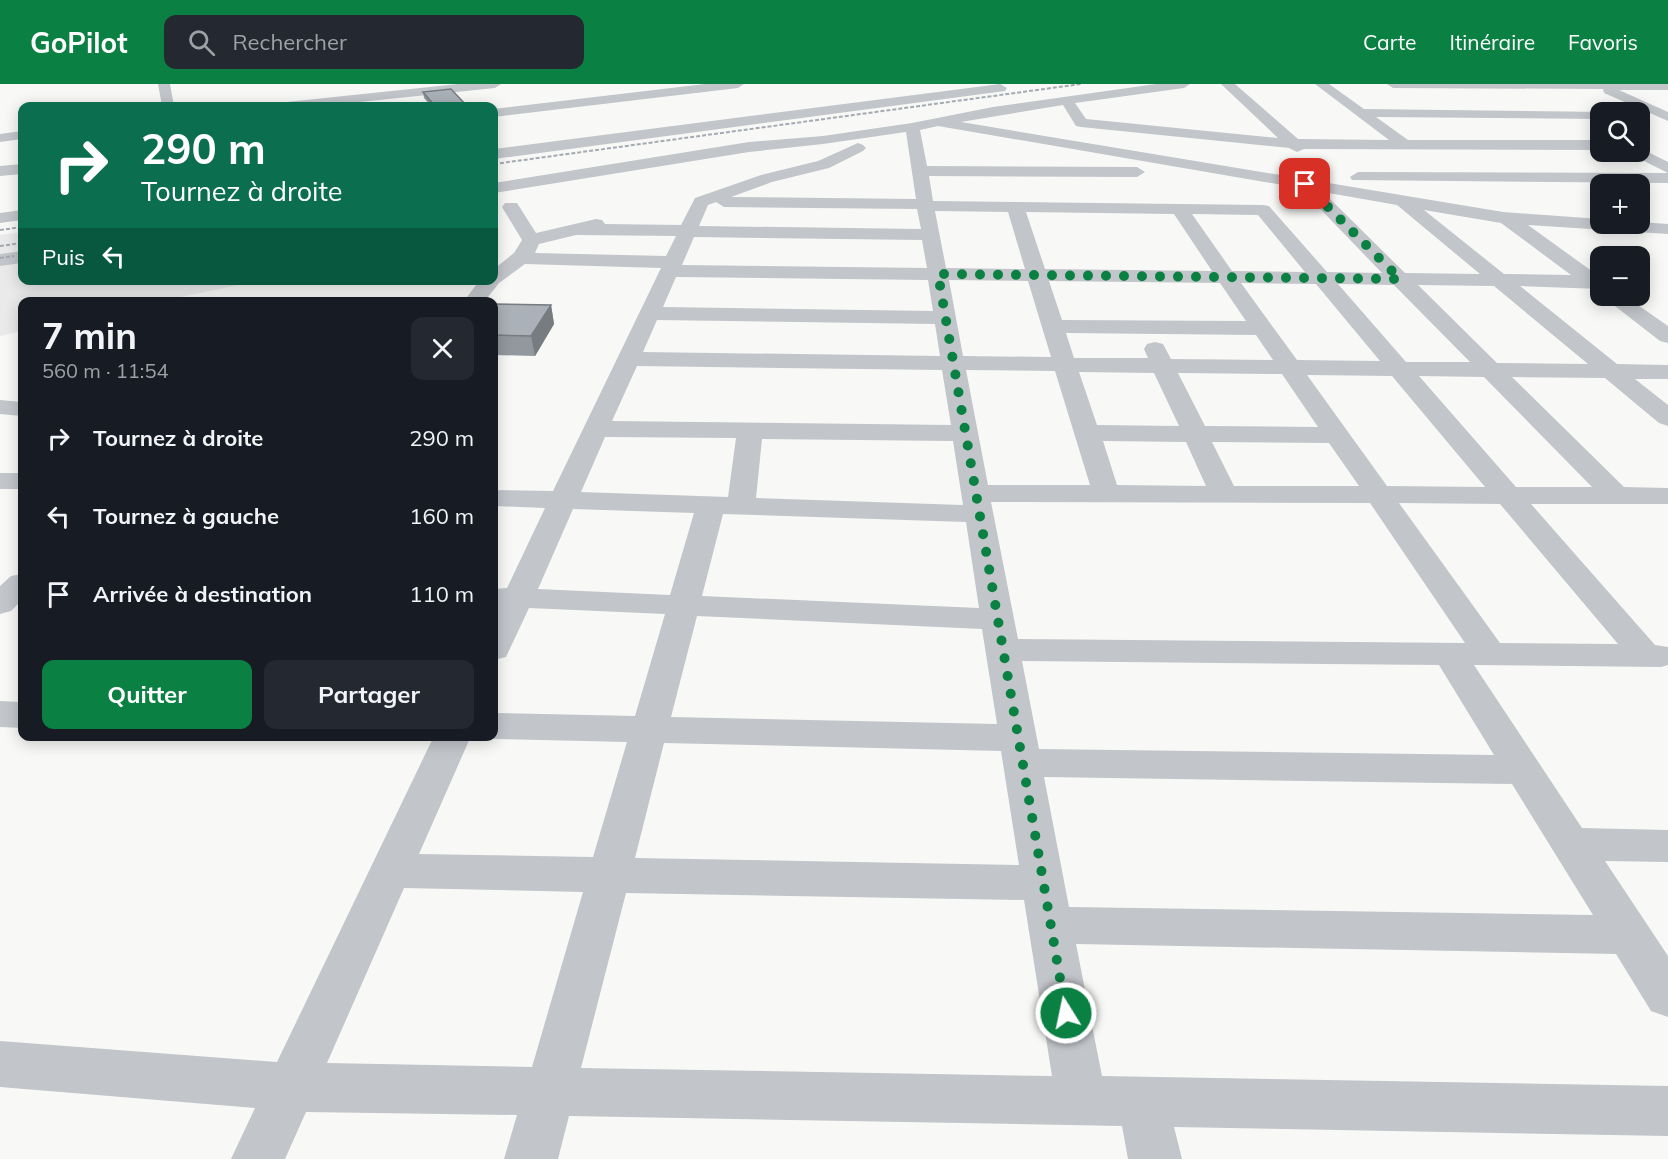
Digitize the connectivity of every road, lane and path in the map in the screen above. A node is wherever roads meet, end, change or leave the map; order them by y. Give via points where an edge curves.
1 (164, 84) edge
2 (365, 84) edge
3 (495, 84) edge
4 (649, 84) edge
5 (738, 84) edge
6 (1184, 84) edge
7 (1227, 84) edge
8 (1322, 84) edge
9 (1393, 84) edge
10 (1403, 84) edge
11 (1507, 85) edge
12 (1598, 85) edge
13 (1668, 86) edge
14 (1011, 87) dead end
15 (1151, 88) junction
16 (954, 91) edge
17 (663, 93) junction
18 (1066, 100) junction
19 (167, 102) edge
20 (377, 102) edge
21 (993, 111) junction
22 (498, 113) edge
23 (1362, 113) junction
24 (1467, 114) junction
25 (1239, 115) dead end
26 (1261, 115) junction
27 (1566, 115) junction
28 (1590, 115) edge
29 (1650, 116) edge
30 (1667, 116) edge
31 (925, 124) junction
32 (711, 126) junction
33 (1590, 127) edge
34 (1187, 134) junction
35 (18, 136) edge
36 (0, 138) edge
37 (1293, 144) junction
38 (1404, 144) junction
39 (1517, 145) junction
40 (1590, 145) edge
41 (1650, 146) edge
42 (1659, 146) dead end
43 (858, 148) dead end
44 (498, 153) edge
45 (1308, 157) dead end
46 (1650, 159) edge
47 (1668, 168) edge
48 (18, 169) edge
49 (1219, 169) junction
50 (0, 171) edge
51 (920, 171) junction
52 (1153, 172) dead end
53 (1313, 177) junction
54 (1450, 177) junction
55 (1569, 177) junction
56 (1668, 178) edge
57 (498, 187) edge
58 (1590, 190) edge
59 (1402, 200) junction
60 (511, 207) dead end
61 (1016, 207) junction
62 (1179, 209) junction
63 (695, 215) junction
64 (928, 215) junction
65 (18, 216) edge
66 (0, 218) edge
67 (1505, 218) junction
68 (1653, 226) edge
69 (1668, 239) edge
70 (531, 240) junction
71 (18, 258) edge
72 (520, 258) junction
73 (0, 260) edge
74 (671, 267) junction
75 (498, 274) edge
76 (938, 274) junction
77 (1037, 275) junction
78 (1227, 277) junction
79 (1322, 278) junction
80 (1400, 279) junction
81 (1590, 279) edge
82 (1500, 280) junction
83 (1590, 284) edge
84 (487, 285) edge
85 (477, 297) edge
86 (1626, 306) edge
87 (650, 313) junction
88 (946, 318) junction
89 (1053, 326) junction
90 (1145, 326) junction
91 (1262, 328) junction
92 (1668, 336) edge
93 (628, 358) junction
94 (953, 363) junction
95 (1065, 364) junction
96 (1163, 365) junction
97 (1290, 367) junction
98 (1399, 369) junction
99 (1491, 370) junction
100 (1611, 371) junction
101 (1668, 372) edge
102 (0, 407) edge
103 (18, 409) edge
104 (1668, 418) edge
105 (595, 429) junction
106 (750, 430) junction
107 (965, 433) junction
108 (1087, 433) junction
109 (1196, 434) junction
110 (1336, 435) junction
111 (0, 481) edge
112 (18, 481) edge
113 (1106, 493) junction
114 (1224, 494) junction
115 (1378, 494) junction
116 (1508, 495) junction
117 (1616, 495) junction
118 (1668, 496) edge
119 (498, 498) edge
120 (563, 500) junction
121 (978, 503) junction
122 (726, 506) junction
123 (0, 574) edge
124 (18, 576) edge
125 (18, 586) edge
126 (505, 597) edge
127 (0, 604) edge
128 (683, 605) junction
129 (498, 630) edge
130 (1000, 634) junction
131 (1449, 654) junction
132 (1490, 654) junction
133 (1657, 656) edge
134 (0, 714) edge
135 (18, 715) edge
136 (498, 726) edge
137 (649, 730) junction
138 (451, 741) edge
139 (1021, 751) junction
140 (1523, 770) junction
141 (1571, 844) junction
142 (1668, 846) edge
143 (390, 871) junction
144 (609, 875) junction
145 (1044, 883) junction
146 (1051, 926) junction
147 (1629, 935) junction
148 (1668, 996) edge
149 (0, 1064) edge
150 (290, 1087) junction
151 (550, 1092) junction
152 (1081, 1101) junction
153 (1143, 1102) junction
154 (1668, 1111) edge
155 (258, 1159) edge
156 (531, 1159) edge
157 (1155, 1159) edge

1 - 19 street
2 - 20 street
3 - 20 street
4 - 17 street
5 - 17 street
6 - 15 street
7 - 26 street
8 - 23 street
9 - 10 street
10 - 11 street
11 - 12 street
11 - 27 street
12 - 13 street
12 - 30 street
14 - 16 street
15 - 18 street
15 - 34 street
16 - 21 street
16 - 32 street
17 - 22 street
17 - 32 street
18 - 21 street
18 - 34 street via 1081,123
21 - 31 street
23 - 24 street
23 - 38 street
24 - 27 street
24 - 39 street
25 - 26 street
26 - 37 street
27 - 28 street
27 - 33 street
29 - 30 street
31 - 49 street
31 - 51 street
31 - 57 street via 748,147
32 - 44 street
34 - 37 street
34 - 49 street
35 - 36 street
37 - 38 street
37 - 45 street
38 - 39 street
38 - 54 street
39 - 40 street
39 - 55 street
41 - 42 street
43 - 63 street via 823,165 767,178
46 - 47 street
48 - 50 street
49 - 53 street
51 - 52 street
51 - 64 street
53 - 54 street
53 - 59 street
53 - 80 street
54 - 55 street
54 - 67 street
55 - 56 street
55 - 58 street
59 - 67 street
59 - 82 street
60 - 70 street
61 - 62 street
61 - 64 street
61 - 77 street
62 - 78 street
62 - 79 street via 1263,210
63 - 64 street
63 - 64 street
63 - 70 street via 574,229
63 - 74 street
64 - 76 street
65 - 66 street
67 - 68 street
67 - 81 street
68 - 69 street
70 - 72 street
71 - 73 street
72 - 74 street
72 - 75 street
74 - 76 street
74 - 87 street
76 - 77 street
76 - 88 street
77 - 78 street
77 - 89 street
78 - 79 street
78 - 91 street
79 - 80 street
79 - 98 street
80 - 82 street
80 - 99 street
82 - 83 street
82 - 100 street
84 - 85 street
86 - 92 street
87 - 88 street
87 - 93 street
88 - 94 street
89 - 90 street
89 - 95 street
90 - 91 street
90 - 96 street
91 - 97 street
93 - 94 street
93 - 105 street
94 - 95 street
94 - 107 street
95 - 96 street
95 - 108 street
96 - 97 street
96 - 109 street
97 - 98 street
97 - 110 street
98 - 99 street
98 - 116 street
99 - 100 street
99 - 117 street
100 - 101 street
100 - 104 street
102 - 103 street
105 - 106 street
105 - 120 street
106 - 107 street
106 - 122 street
107 - 121 street
108 - 109 street
108 - 113 street
109 - 110 street
109 - 114 street
110 - 115 street
111 - 112 street
113 - 114 street
113 - 121 street
114 - 115 street
115 - 116 street
115 - 132 street
116 - 117 street
116 - 133 street
117 - 118 street
119 - 120 street
120 - 122 street
120 - 126 street
121 - 122 street
121 - 130 street
122 - 128 street
123 - 124 street
125 - 127 street
126 - 128 street
126 - 129 street
128 - 130 street
128 - 137 street
130 - 131 street
130 - 139 street
131 - 132 street
131 - 140 street
132 - 133 street
134 - 135 street
136 - 137 street
137 - 139 street
137 - 144 street
138 - 143 street
139 - 140 street
139 - 145 street
140 - 141 street
141 - 142 street
141 - 147 street
143 - 144 street
143 - 150 street
144 - 145 street
144 - 151 street
145 - 146 street
146 - 147 street
146 - 152 street
147 - 148 street
149 - 150 street
150 - 151 street
150 - 155 street
151 - 152 street
151 - 156 street
152 - 153 street
153 - 154 street
153 - 157 street

